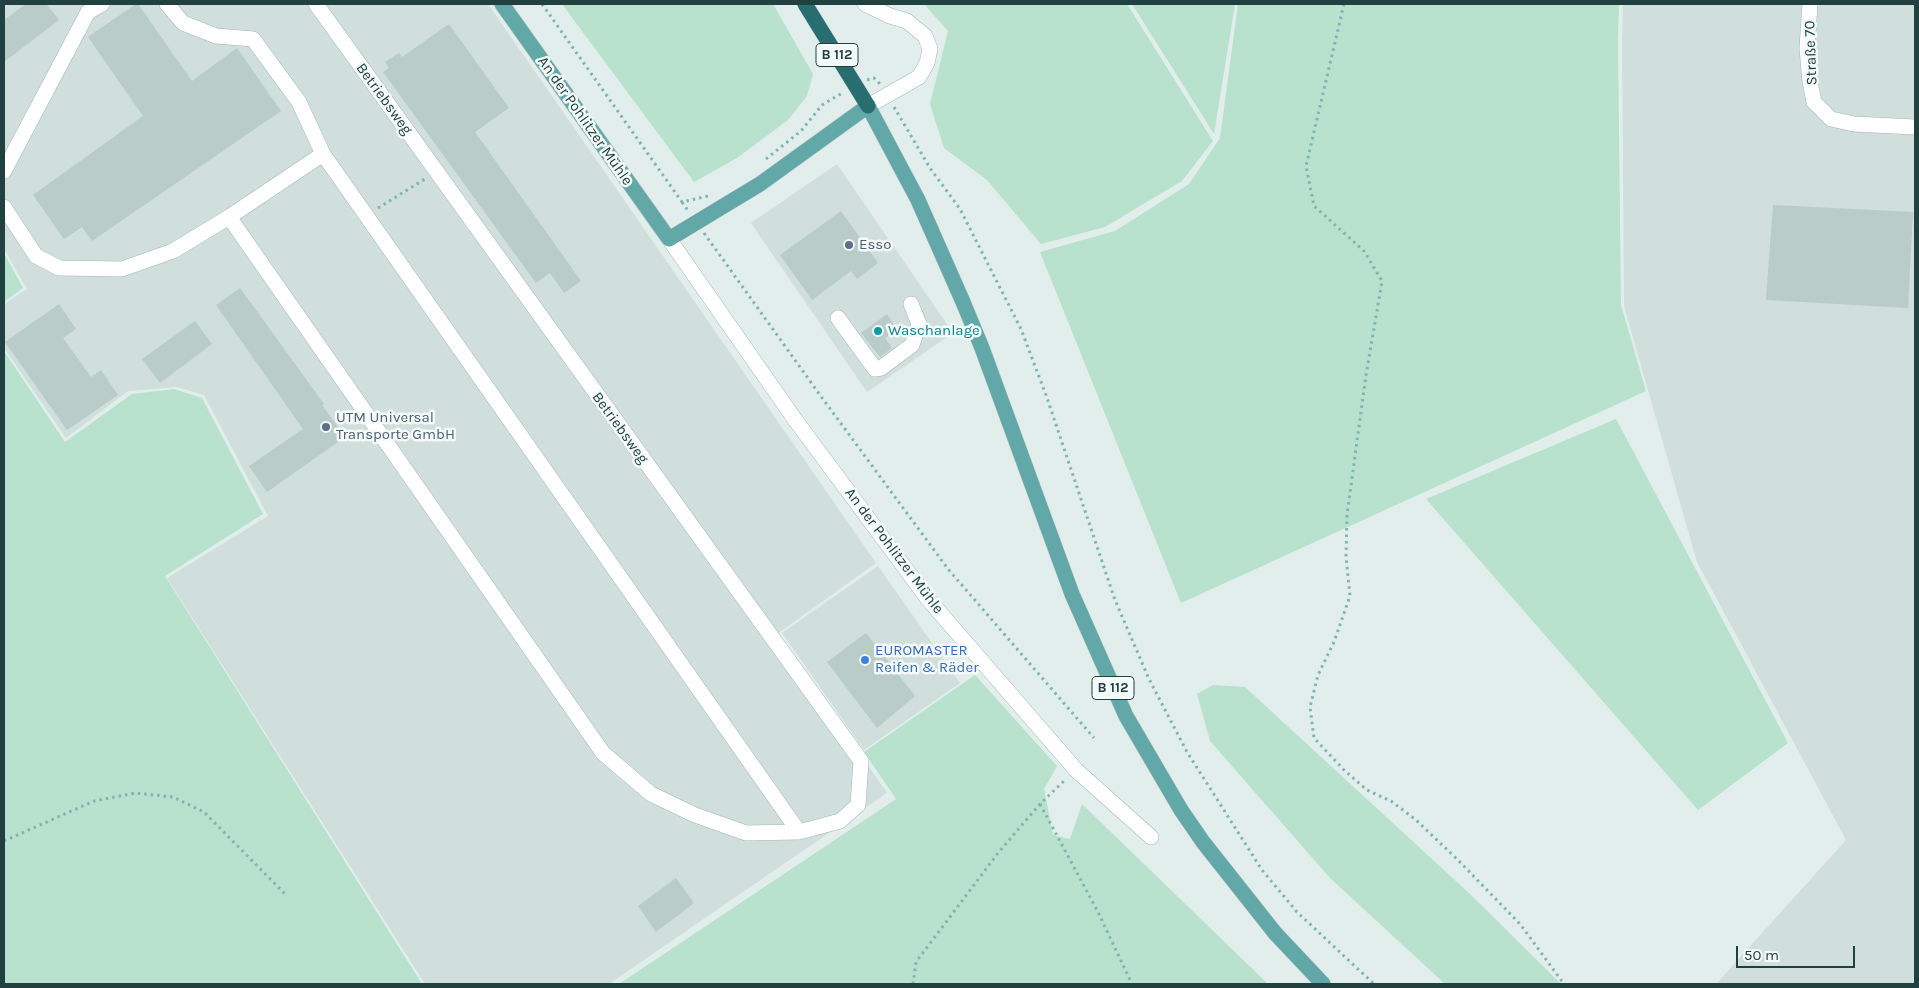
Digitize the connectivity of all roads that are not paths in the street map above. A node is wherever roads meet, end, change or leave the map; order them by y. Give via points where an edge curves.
1 (102, 4) edge
2 (167, 4) edge
3 (316, 4) edge
4 (502, 4) edge
5 (805, 4) edge
6 (865, 4) edge
7 (1810, 4) edge
8 (868, 106) junction
9 (1915, 127) edge
10 (323, 154) junction
11 (4, 171) edge
12 (4, 207) edge
13 (229, 217) junction
14 (669, 239) junction
15 (911, 304) dead end
16 (838, 318) dead end
17 (799, 832) junction
18 (1151, 837) dead end
19 (1323, 984) edge

1 - 11 street via 88,12
2 - 10 street via 183,23 216,36 253,38 299,102
3 - 17 street, Betriebsweg via 861,762 858,805 840,821
4 - 14 main road, An der Pohlitzer Mühle
5 - 8 highway, B 112
6 - 8 street via 907,21 925,36 930,49 920,77
7 - 9 street, Straße 70 via 1807,48 1814,102 1831,119 1854,124
8 - 14 main road via 760,184
8 - 19 main road, B 112 via 918,200 963,302 1072,594 1126,716 1162,780 1203,842 1275,933
10 - 13 street
10 - 17 street
12 - 13 street via 36,256 58,268 122,270 173,251
13 - 17 street, Betriebsweg via 603,753 651,794 695,815 746,833
14 - 18 street, An der Pohlitzer Mühle via 796,421 928,599 1076,770
15 - 16 street via 919,324 912,345 881,368 875,369

